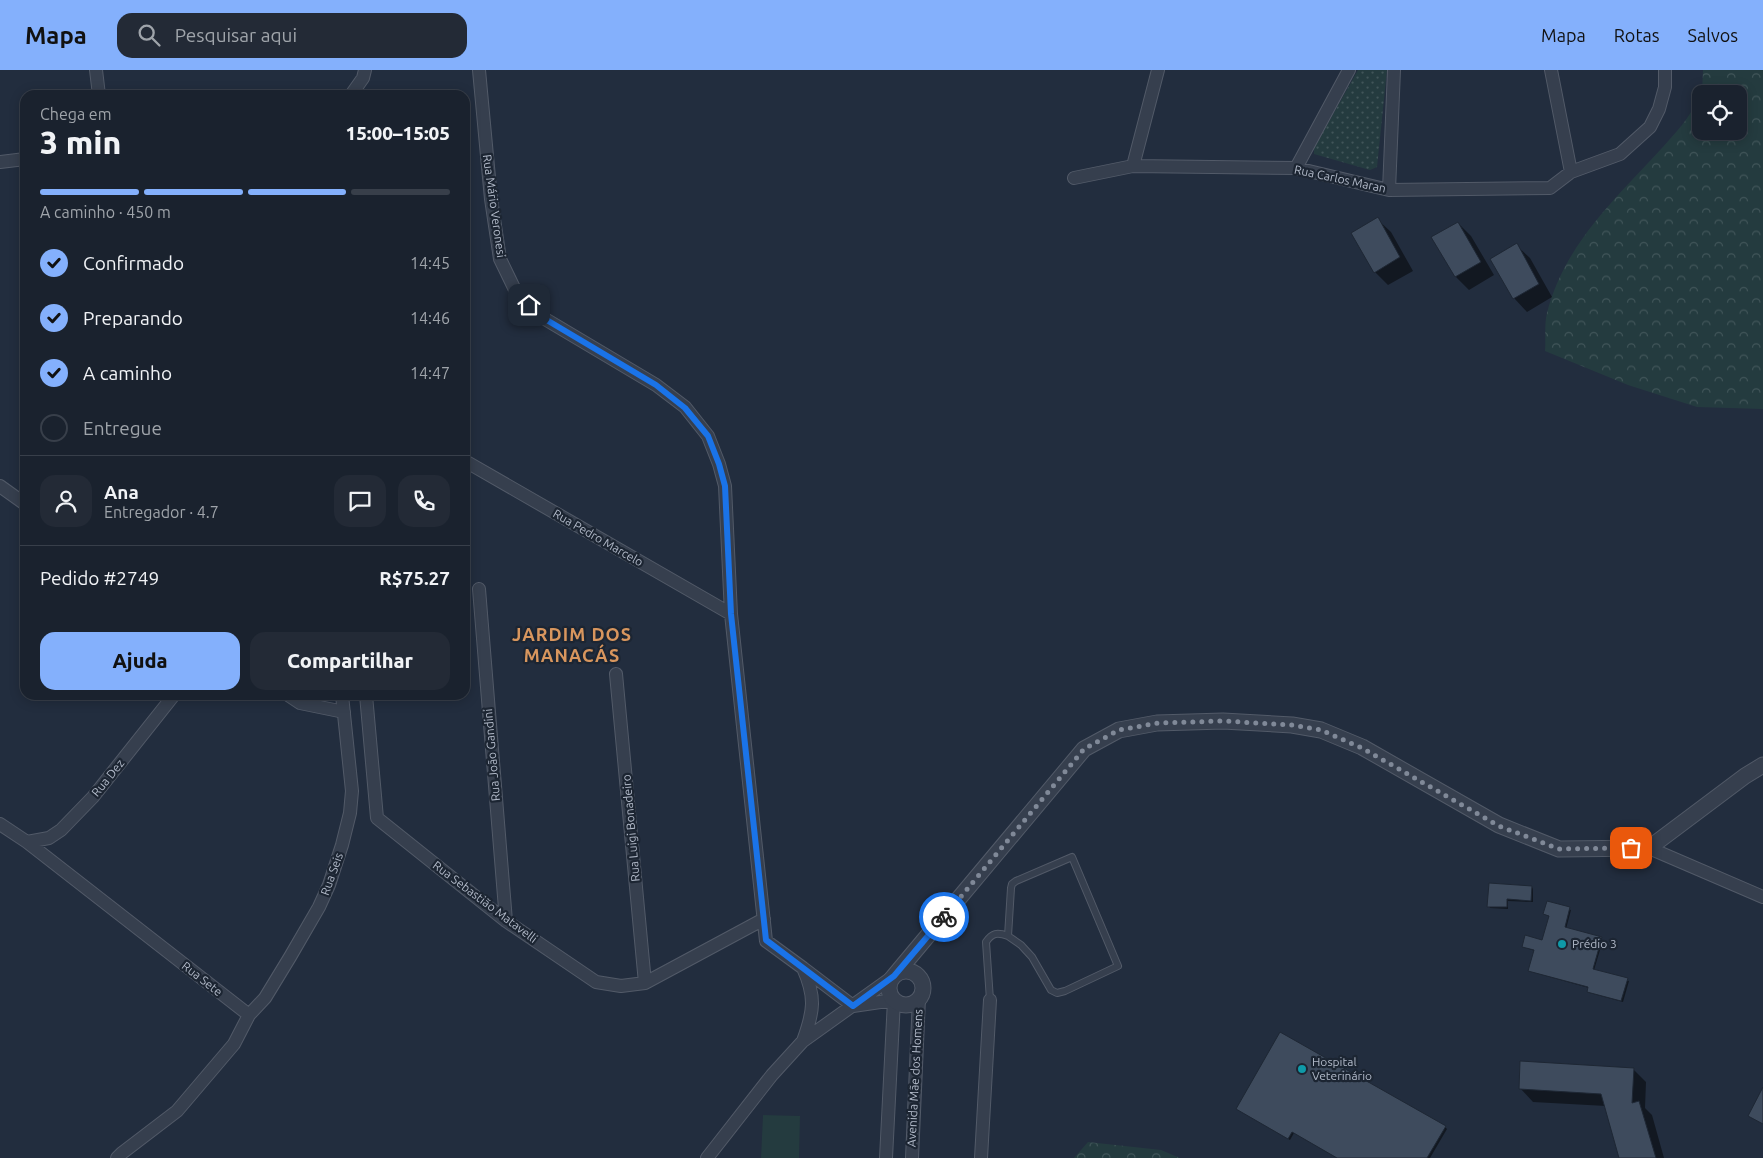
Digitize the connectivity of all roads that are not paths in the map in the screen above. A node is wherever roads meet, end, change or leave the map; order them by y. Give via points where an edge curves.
1 (96, 70) edge
2 (365, 70) edge
3 (479, 70) edge
4 (1158, 70) edge
5 (1349, 70) edge
6 (1394, 70) edge
7 (1551, 70) edge
8 (1665, 70) edge
9 (98, 90) edge
10 (355, 90) edge
11 (20, 160) edge
12 (0, 162) edge
13 (1132, 166) junction
14 (1296, 168) junction
15 (1571, 172) junction
16 (1074, 178) dead end
17 (1388, 190) junction
18 (470, 464) edge
19 (0, 486) edge
20 (20, 500) edge
21 (479, 589) dead end
22 (731, 614) junction
23 (616, 674) dead end
24 (170, 700) edge
25 (296, 700) edge
26 (343, 700) edge
27 (366, 700) edge
28 (344, 712) junction
29 (1763, 765) edge
30 (0, 824) edge
31 (27, 842) junction
32 (1648, 848) junction
33 (1763, 897) edge
34 (764, 919) junction
35 (506, 921) junction
36 (1008, 936) junction
37 (923, 942) junction
38 (803, 968) junction
39 (894, 976) junction
40 (919, 977) junction
41 (645, 983) junction
42 (919, 998) junction
43 (894, 1000) junction
44 (990, 1000) joint
45 (853, 1006) junction
46 (249, 1016) junction
47 (803, 1041) junction
48 (117, 1158) edge
49 (707, 1158) edge
50 (886, 1158) edge
51 (912, 1158) edge
52 (981, 1158) edge

1 - 9 street
2 - 10 street
3 - 22 street, Rua Mário Veronesi via 500,259 518,294 540,316 656,385 685,408 708,436 725,486
4 - 13 street
5 - 14 street
6 - 17 street
7 - 15 street
8 - 15 street, Rua Carlos Maran via 1659,110 1650,127 1620,154
11 - 12 street
13 - 14 street, Rua Carlos Maran
13 - 16 street, Rua Carlos Maran
14 - 17 street, Rua Carlos Maran
15 - 17 street, Rua Carlos Maran via 1550,188
18 - 22 street, Rua Pedro Marcelo
19 - 20 street
21 - 35 street, Rua João Gandini
22 - 34 street, Rua Mário Veronesi
23 - 41 street, Rua Luigi Bonadeiro
24 - 31 street, Rua Dez via 93,797 61,830 48,838
25 - 28 street
26 - 28 street, Rua Seis
27 - 35 street, Rua Sebastião Matavelli via 377,818
28 - 46 street, Rua Seis via 352,790 350,813 330,885 300,940
29 - 32 street
30 - 31 street, Rua Sete
31 - 46 street, Rua Sete
32 - 33 street
32 - 37 street via 1559,849 1499,826 1362,748 1321,730 1223,721 1158,723 1119,730 1084,749
34 - 38 street, Rua Mário Veronesi via 766,940
34 - 41 street, Rua Sebastião Matavelli
35 - 41 street, Rua Sebastião Matavelli via 596,982 621,986
36 - 36 lane via 1032,957 1051,990 1057,993 1118,966 1072,857 1012,884
36 - 44 lane via 998,932 986,942
37 - 39 street
37 - 40 street
38 - 45 street, Rua Mário Veronesi
38 - 47 street via 812,1000 811,1019
39 - 40 street via 909,972
39 - 43 street via 889,991
39 - 45 street
40 - 42 street via 922,988
42 - 43 street via 904,1005
42 - 51 street, Avenida Mãe dos Homens
43 - 45 street
43 - 50 street, Avenida Mãe dos Homens
44 - 52 street
45 - 47 street
46 - 48 street via 234,1044 177,1111
47 - 49 street

